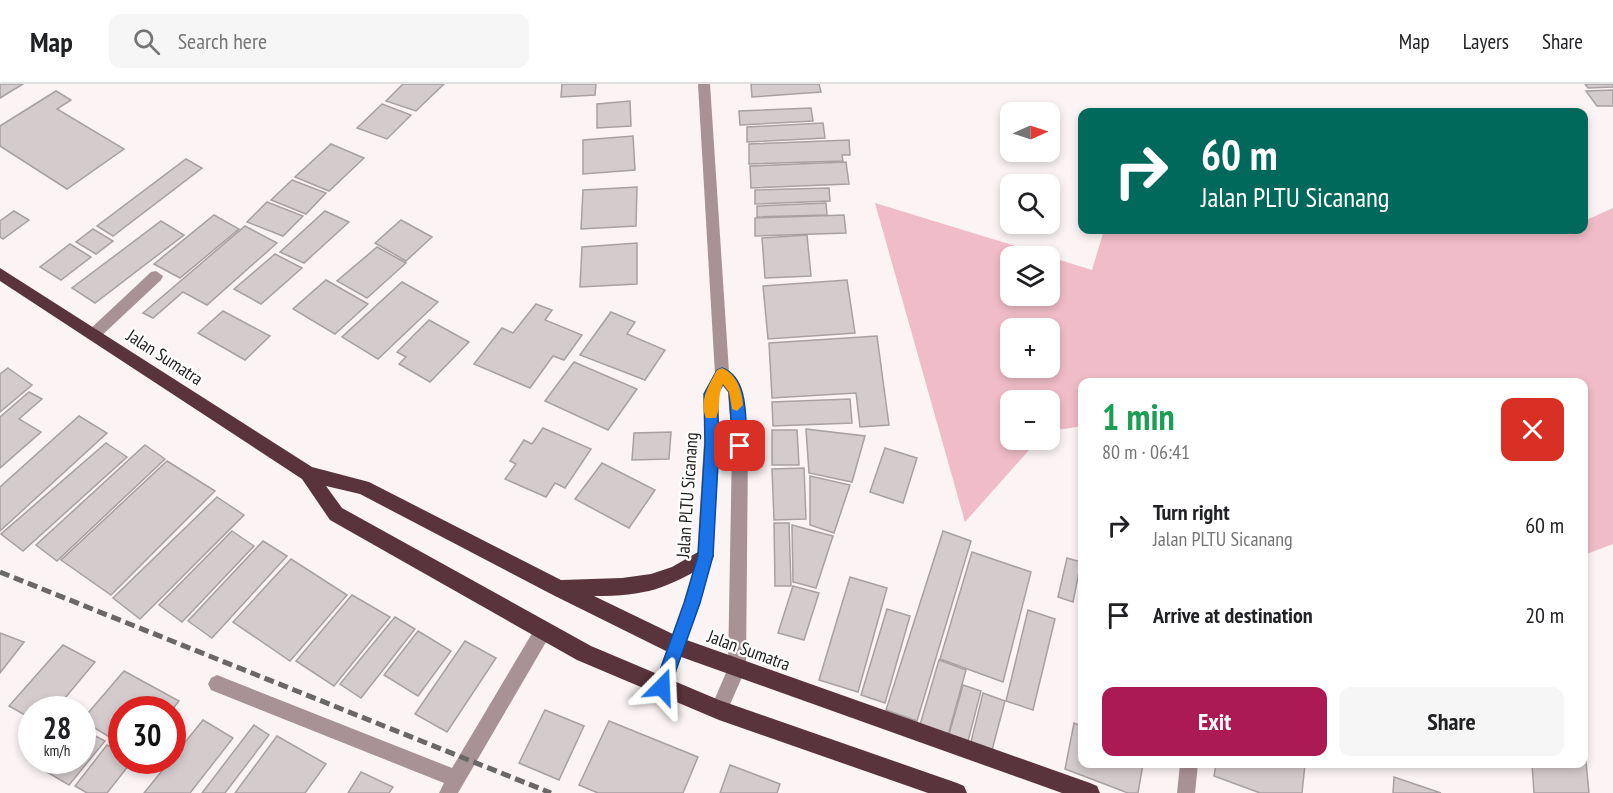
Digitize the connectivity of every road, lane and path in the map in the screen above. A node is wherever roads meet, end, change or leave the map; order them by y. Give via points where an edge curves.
1 (704, 84) edge
2 (0, 274) edge
3 (156, 276) dead end
4 (93, 335) junction
5 (722, 374) junction
6 (308, 474) junction
7 (705, 556) junction
8 (559, 589) junction
9 (543, 631) junction
10 (677, 646) junction
11 (737, 668) junction
12 (217, 684) dead end
13 (662, 687) junction
14 (719, 710) junction
15 (1189, 768) edge
16 (453, 786) edge
17 (957, 793) edge
18 (1090, 793) edge
19 (1186, 793) edge

1 - 5 street, Jalan PLTU Sicanang
2 - 4 highway, Jalan Sumatra
3 - 4 street
4 - 6 highway, Jalan Sumatra
5 - 7 street, Jalan PLTU Sicanang via 711,394
5 - 11 street, Jalan PLTU Sicanang via 735,390 740,446
6 - 8 highway, Jalan Sumatra via 363,487
6 - 9 highway, Jalan Sumatra via 336,514
7 - 8 highway via 677,573 636,586
7 - 10 street, Jalan PLTU Sicanang
8 - 10 highway, Jalan Sumatra
9 - 13 highway, Jalan Sumatra
9 - 16 street
10 - 11 highway, Jalan Sumatra
10 - 13 street, Jalan PLTU Sicanang
11 - 14 street, Jalan PLTU Sicanang
11 - 18 highway, Jalan Sumatra
12 - 16 street
13 - 14 highway, Jalan Sumatra
14 - 17 highway, Jalan Sumatra
15 - 19 street

